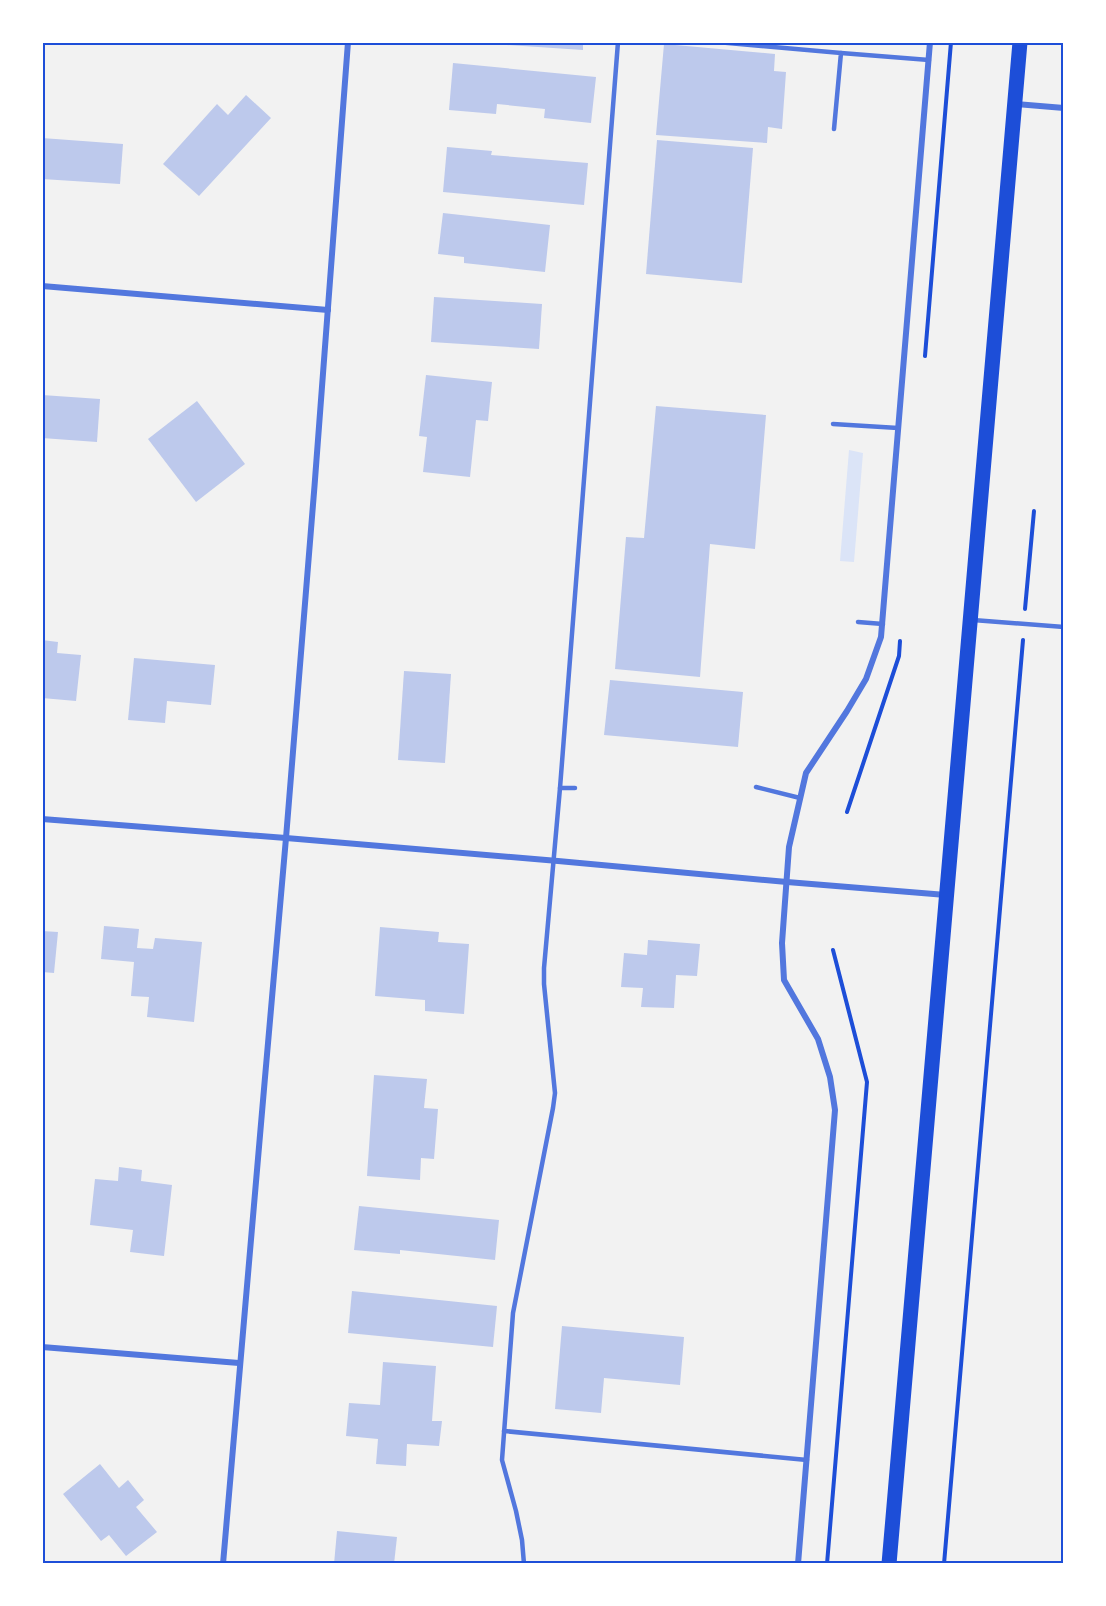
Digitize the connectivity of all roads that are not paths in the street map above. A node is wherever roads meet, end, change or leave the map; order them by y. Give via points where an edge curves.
1 (348, 42) edge
2 (618, 42) edge
3 (717, 42) edge
4 (930, 42) edge
5 (1020, 42) edge
6 (841, 54) junction
7 (928, 60) junction
8 (1015, 104) junction
9 (1064, 108) edge
10 (834, 129) dead end
11 (42, 286) edge
12 (328, 310) junction
13 (833, 424) dead end
14 (898, 428) junction
15 (970, 620) junction
16 (858, 622) dead end
17 (883, 624) junction
18 (1064, 627) edge
19 (756, 787) dead end
20 (560, 788) junction
21 (575, 789) dead end
22 (800, 798) junction
23 (42, 819) edge
24 (286, 838) junction
25 (554, 861) junction
26 (787, 882) junction
27 (946, 895) junction
28 (42, 1347) edge
29 (239, 1363) junction
30 (504, 1431) junction
31 (807, 1460) junction
32 (223, 1564) edge
33 (524, 1564) edge
34 (798, 1564) edge
35 (889, 1564) edge

1 - 12 street
2 - 20 lane
3 - 6 lane
4 - 7 street
5 - 8 main road
6 - 7 lane
6 - 10 lane
7 - 14 street
8 - 9 street
8 - 15 main road
11 - 12 street
12 - 24 street
13 - 14 lane
14 - 17 street
15 - 18 lane
15 - 27 main road
16 - 17 lane
17 - 22 street via 866,679 806,773
19 - 22 lane
20 - 21 lane
20 - 25 lane
22 - 26 street via 789,847
23 - 24 street
24 - 25 street
24 - 29 street
25 - 26 street
25 - 30 lane via 544,968 553,1108 513,1313
26 - 27 street
26 - 31 street via 782,944 784,980 818,1038 835,1110
27 - 35 main road
28 - 29 street
29 - 32 street
30 - 31 lane
30 - 33 lane via 502,1460 516,1511
31 - 34 street

